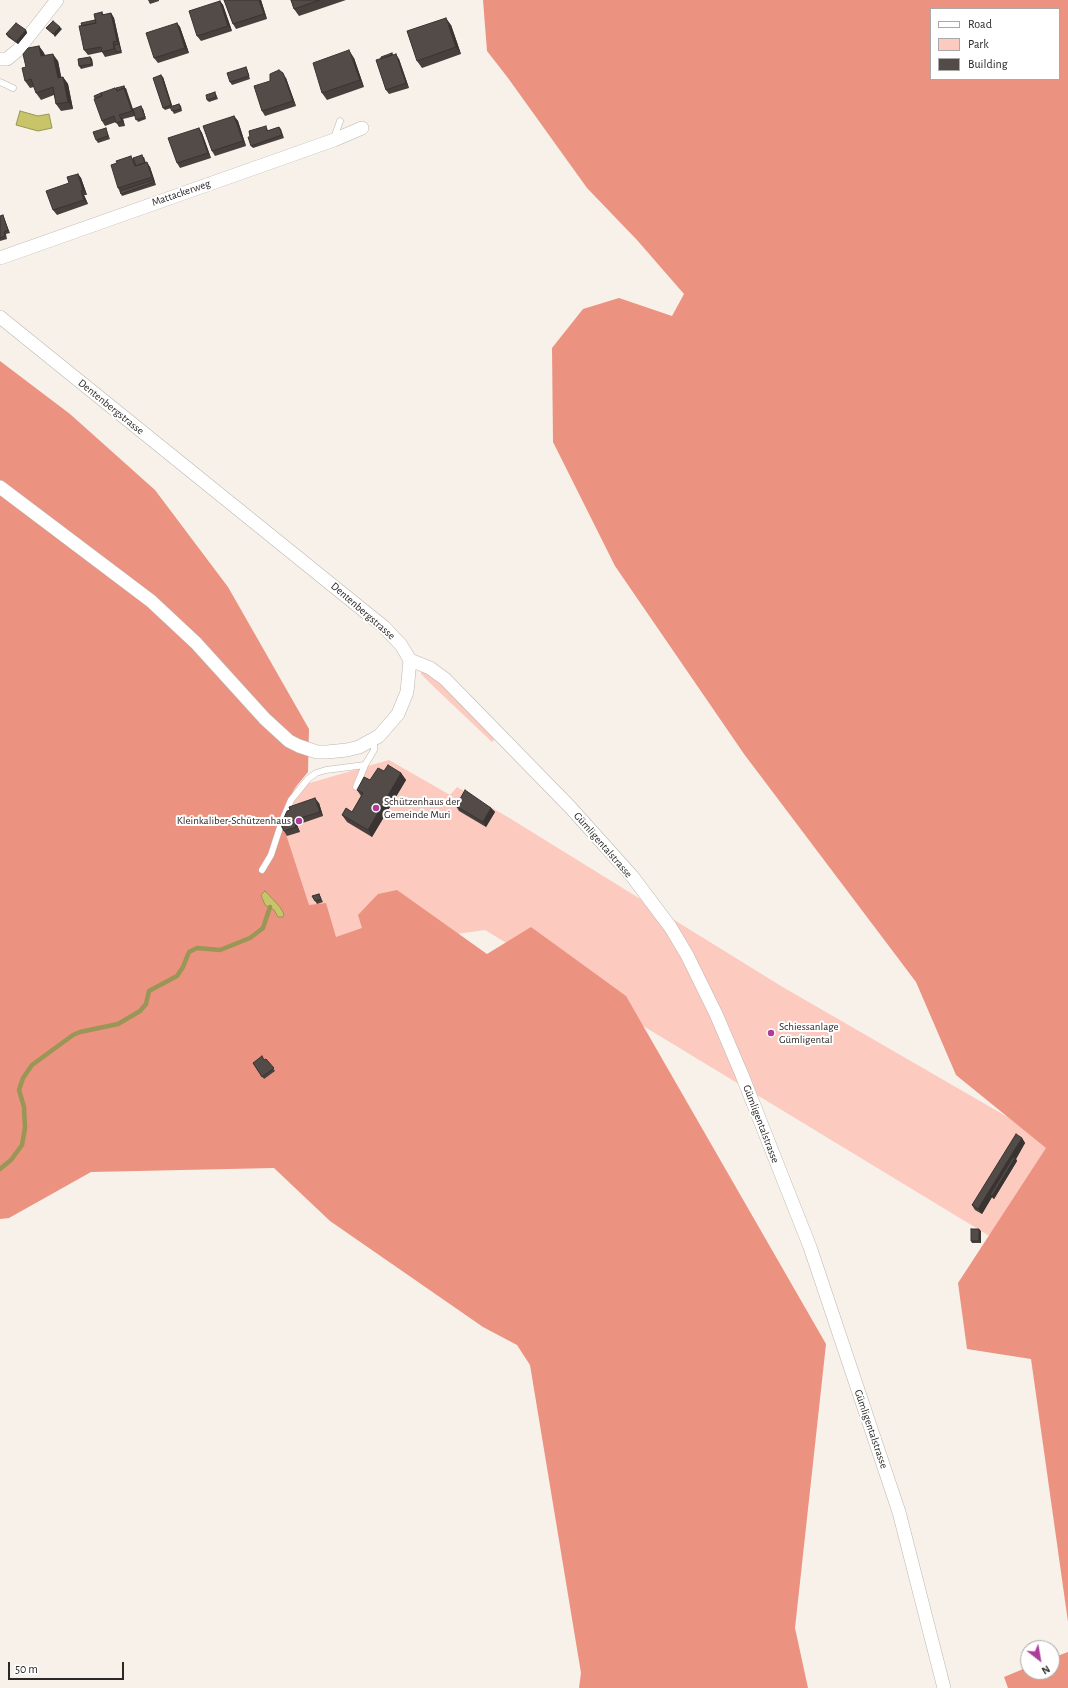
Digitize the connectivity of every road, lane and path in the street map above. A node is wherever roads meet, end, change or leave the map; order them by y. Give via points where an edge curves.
1 (57, 0) edge
2 (0, 59) edge
3 (0, 82) edge
4 (13, 88) dead end
5 (340, 121) dead end
6 (362, 128) dead end
7 (334, 140) junction
8 (0, 258) edge
9 (0, 317) edge
10 (0, 487) edge
11 (410, 660) junction
12 (374, 739) junction
13 (365, 765) junction
14 (356, 787) dead end
15 (262, 870) dead end
16 (944, 1688) edge

1 - 2 street via 18,50 7,59
3 - 4 lane
5 - 7 lane
6 - 7 street, Mattackerweg
7 - 8 street, Mattackerweg
9 - 11 street, Dentenbergstrasse via 369,614 394,637
10 - 12 street via 156,606 196,643 289,741 310,750 327,752 359,747
11 - 12 street via 409,682 402,705 391,724
11 - 16 street, Gümligentalstrasse via 430,668 445,679 570,807 632,876 671,928 687,955 739,1068 810,1248 899,1512
12 - 13 lane via 374,750
13 - 14 lane
13 - 15 lane via 326,770 308,779 291,800 271,855

